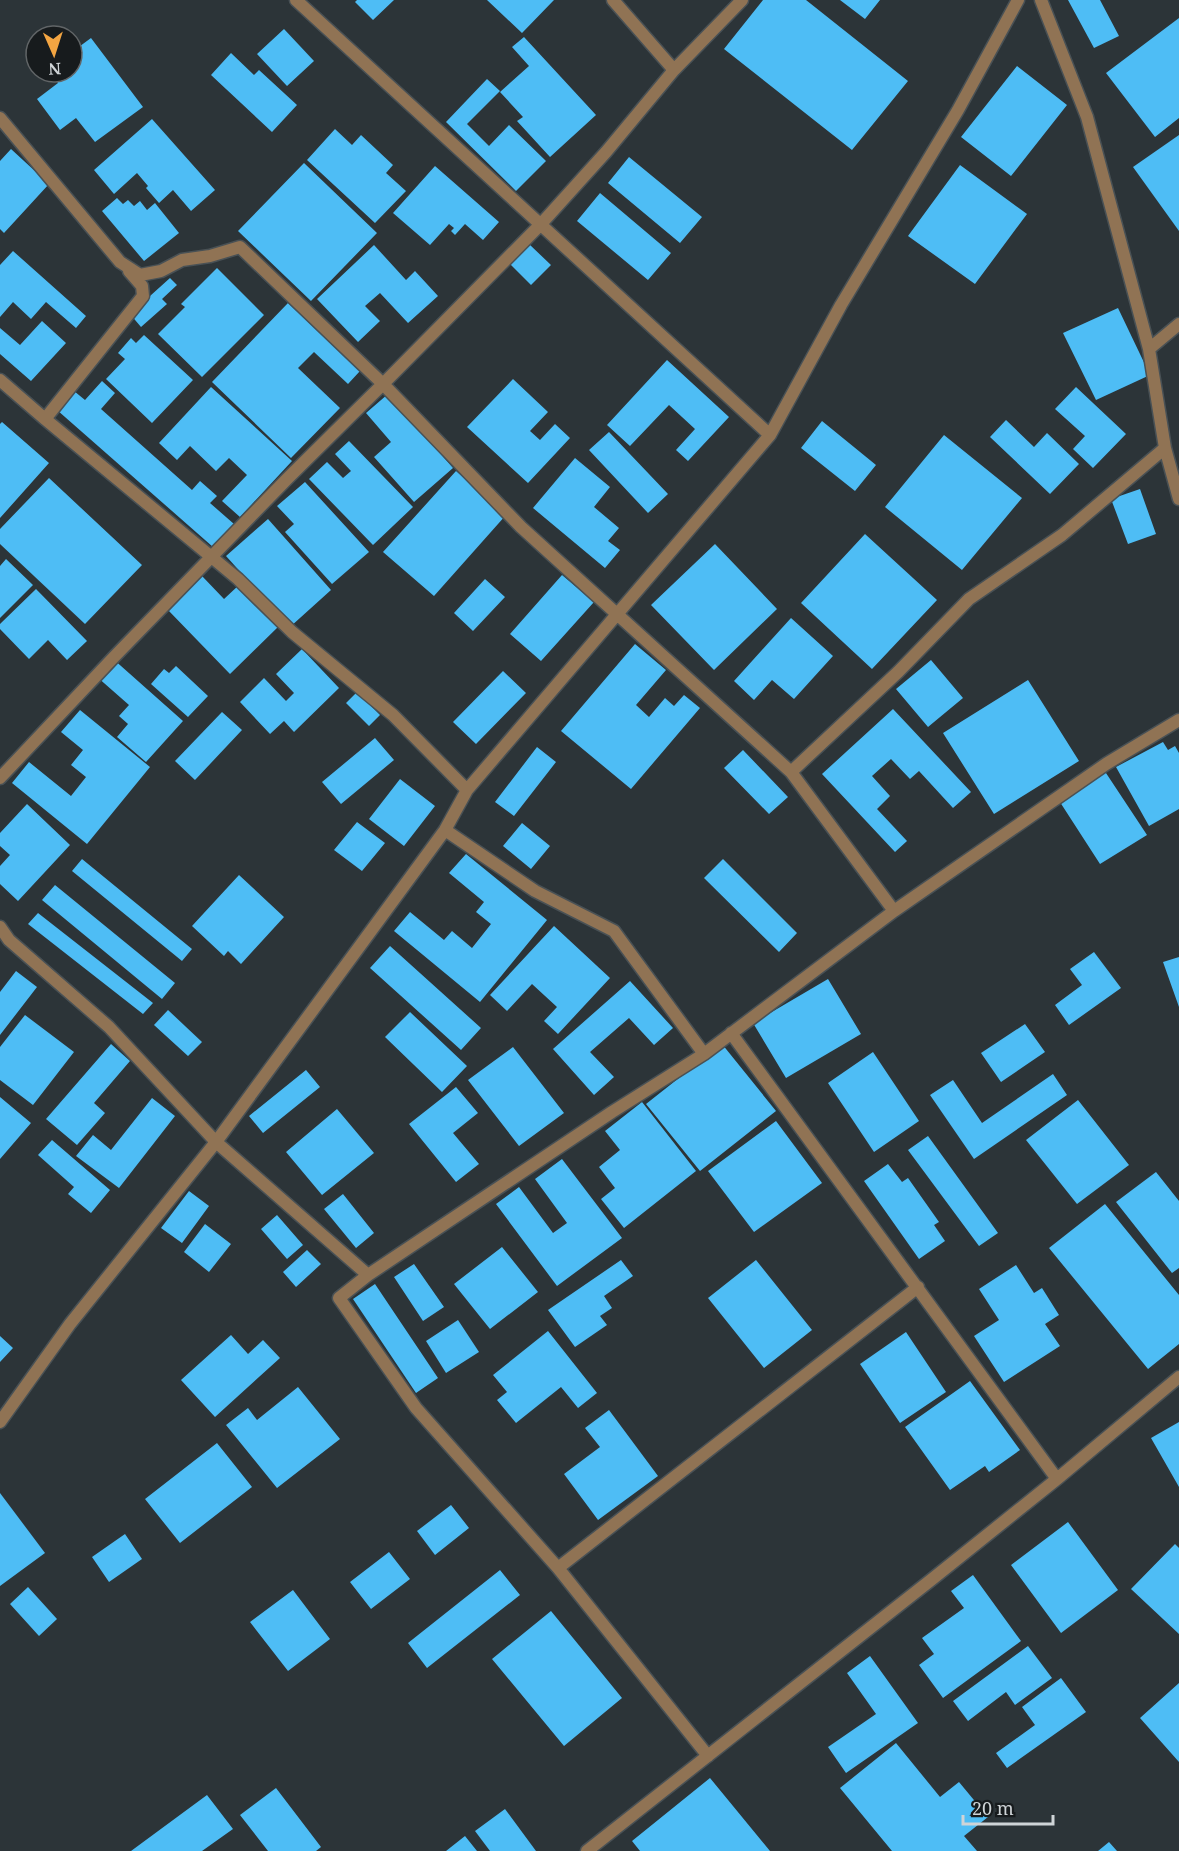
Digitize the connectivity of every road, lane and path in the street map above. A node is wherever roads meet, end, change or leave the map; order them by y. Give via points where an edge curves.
1 (296, 0) edge
2 (613, 0) edge
3 (742, 0) edge
4 (1018, 0) edge
5 (1041, 0) edge
6 (674, 70) junction
7 (0, 118) edge
8 (541, 224) junction
9 (120, 262) junction
10 (1179, 324) edge
11 (1149, 349) junction
12 (0, 380) edge
13 (383, 384) junction
14 (45, 419) junction
15 (770, 435) junction
16 (1165, 448) junction
17 (1179, 499) edge
18 (213, 557) junction
19 (618, 615) junction
20 (1179, 720) edge
21 (791, 772) junction
22 (0, 778) edge
23 (467, 790) junction
24 (444, 830) junction
25 (894, 910) junction
26 (0, 927) edge
27 (731, 1033) junction
28 (704, 1054) junction
29 (216, 1142) junction
30 (368, 1275) junction
31 (918, 1287) junction
32 (1179, 1377) edge
33 (0, 1422) edge
34 (1057, 1479) junction
35 (558, 1568) junction
36 (708, 1756) junction
37 (587, 1851) edge

1 - 8 street
2 - 6 street
3 - 6 street
4 - 15 street
5 - 11 street via 1087,117
6 - 8 street
7 - 9 street
8 - 13 street
8 - 15 street
9 - 13 street via 140,274 240,247
9 - 14 street via 142,286 143,296
10 - 11 street
11 - 16 street
12 - 14 street
13 - 18 street
13 - 19 street via 521,527
14 - 18 street
15 - 19 street
16 - 17 street
16 - 21 street via 1062,535 969,599
18 - 22 street
18 - 23 street via 292,632 393,715
19 - 21 street
19 - 23 street
20 - 25 street via 1106,764
21 - 25 street
23 - 24 street
24 - 28 street via 535,891 614,931
24 - 29 street
25 - 27 street
26 - 29 street via 9,940 109,1027
27 - 28 street
27 - 31 street
28 - 30 street
29 - 30 street
29 - 33 street via 70,1324
30 - 35 street via 339,1298 416,1408
31 - 34 street
31 - 35 street
32 - 34 street
34 - 36 street
35 - 36 street
36 - 37 street

